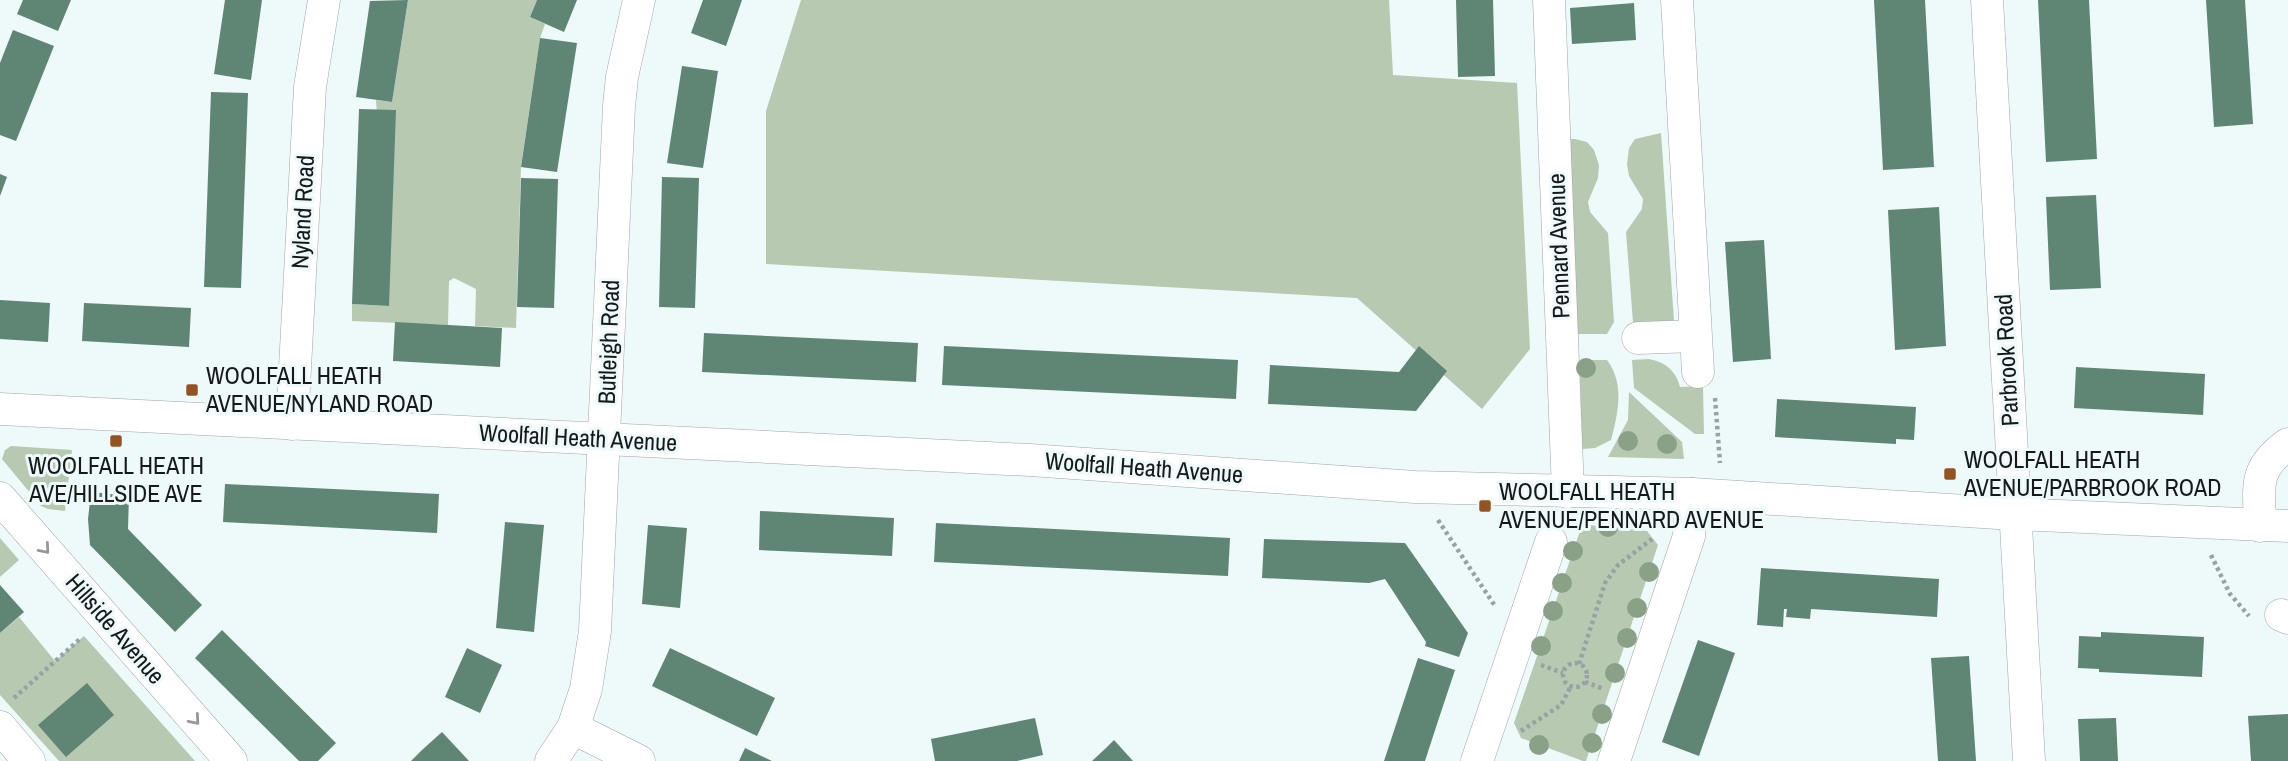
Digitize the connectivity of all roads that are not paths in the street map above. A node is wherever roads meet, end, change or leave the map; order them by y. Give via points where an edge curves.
1 (324, 0) edge
2 (639, 0) edge
3 (1549, 0) edge
4 (1677, 0) edge
5 (1987, 0) edge
6 (1695, 336) junction
7 (1638, 338) dead end
8 (1698, 372) road end
9 (0, 409) edge
10 (292, 424) junction
11 (605, 439) junction
12 (2288, 444) edge
13 (1568, 492) junction
14 (1707, 495) junction
15 (0, 498) edge
16 (2014, 514) junction
17 (2274, 526) edge
18 (1551, 542) dead end
19 (4, 715) edge
20 (573, 728) junction
21 (29, 761) edge
22 (231, 761) edge
23 (551, 761) edge
24 (639, 761) edge
25 (1477, 761) edge
26 (1614, 761) edge
27 (2029, 761) edge

1 - 10 street, Nyland Road via 310,87
2 - 11 street, Butleigh Road via 619,106
3 - 13 street, Pennard Avenue
4 - 6 street
5 - 16 street, Parbrook Road
6 - 7 street
6 - 8 street
9 - 10 street, Woolfall Heath Avenue
10 - 11 street, Woolfall Heath Avenue
11 - 13 street, Woolfall Heath Avenue
11 - 20 street, Butleigh Road via 595,631 586,689
12 - 17 street via 2267,460 2261,473
13 - 14 street, Woolfall Heath Avenue
14 - 16 street, Woolfall Heath Avenue
14 - 26 street
15 -> 22 street, Hillside Avenue
16 - 17 street, Woolfall Heath Avenue
16 - 27 street, Parbrook Road
18 - 25 street via 1526,651
19 - 21 street
20 - 23 street, Butleigh Road
20 - 24 street

